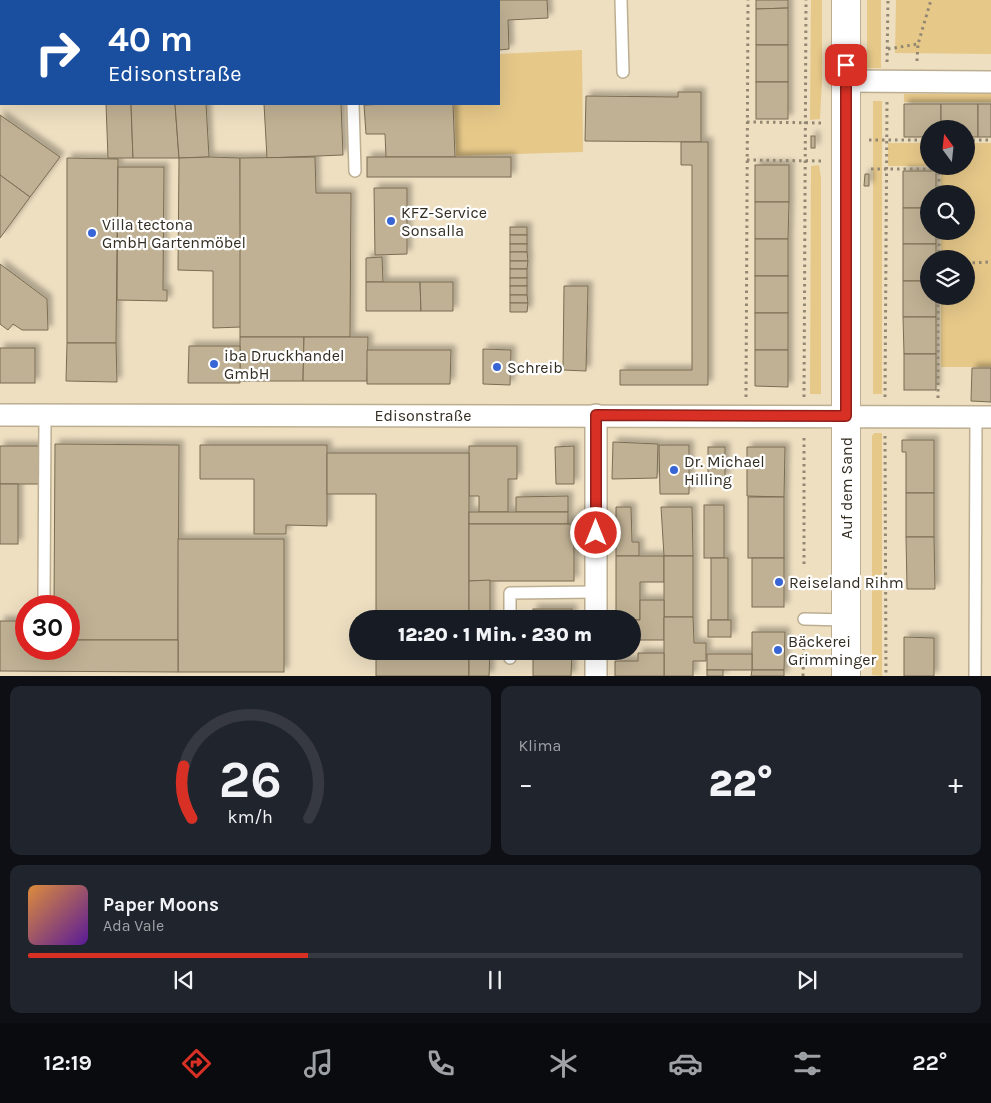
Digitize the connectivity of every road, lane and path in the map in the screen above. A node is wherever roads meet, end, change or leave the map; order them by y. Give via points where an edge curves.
1 (621, 0) edge
2 (748, 0) edge
3 (806, 0) edge
4 (846, 0) edge
5 (888, 0) edge
6 (931, 0) edge
7 (888, 49) junction
8 (623, 72) dead end
9 (845, 81) junction
10 (887, 82) junction
11 (991, 82) edge
12 (353, 105) edge
13 (747, 122) junction
14 (806, 123) junction
15 (824, 123) dead end
16 (869, 140) dead end
17 (886, 140) junction
18 (920, 140) edge
19 (975, 140) edge
20 (991, 140) edge
21 (747, 160) junction
22 (805, 161) junction
23 (824, 161) dead end
24 (886, 169) junction
25 (872, 170) dead end
26 (355, 171) dead end
27 (939, 185) edge
28 (991, 262) edge
29 (975, 263) edge
30 (938, 305) edge
31 (0, 415) edge
32 (596, 415) junction
33 (45, 416) junction
34 (746, 416) junction
35 (804, 416) junction
36 (846, 416) junction
37 (885, 416) junction
38 (938, 416) junction
39 (984, 417) edge
40 (804, 564) dead end
41 (596, 592) junction
42 (44, 594) dead end
43 (510, 610) edge
44 (596, 610) edge
45 (804, 619) joint
46 (846, 620) junction
47 (596, 660) edge
48 (596, 676) edge
49 (803, 676) edge
50 (846, 676) edge
51 (886, 676) edge
52 (975, 676) edge

1 - 8 lane
2 - 13 path
3 - 14 path
4 - 9 street, Auf dem Sand
5 - 7 path
6 - 7 path via 918,44
7 - 10 path
9 - 10 street
9 - 36 street, Auf dem Sand
10 - 11 street
10 - 17 path
12 - 26 lane
13 - 14 path
13 - 21 path
14 - 15 path
14 - 22 path
16 - 17 path
17 - 18 path
17 - 24 path
19 - 20 path
21 - 22 path
21 - 34 path
22 - 23 path
22 - 35 path
24 - 25 path
24 - 27 path via 939,169
24 - 37 path
28 - 29 path
30 - 38 path
31 - 33 street, Edisonstraße
32 - 33 street, Edisonstraße
32 - 34 street, Edisonstraße
32 - 41 street
33 - 42 lane
34 - 35 street, Edisonstraße
35 - 36 street, Edisonstraße
35 - 40 path
36 - 37 street, Edisonstraße
36 - 46 street, Auf dem Sand
37 - 38 street, Edisonstraße
37 - 51 path
38 - 39 street, Edisonstraße
39 - 52 lane
41 - 43 lane via 510,594
41 - 44 street
45 - 46 lane
45 - 49 path
46 - 50 street, Auf dem Sand
47 - 48 street

